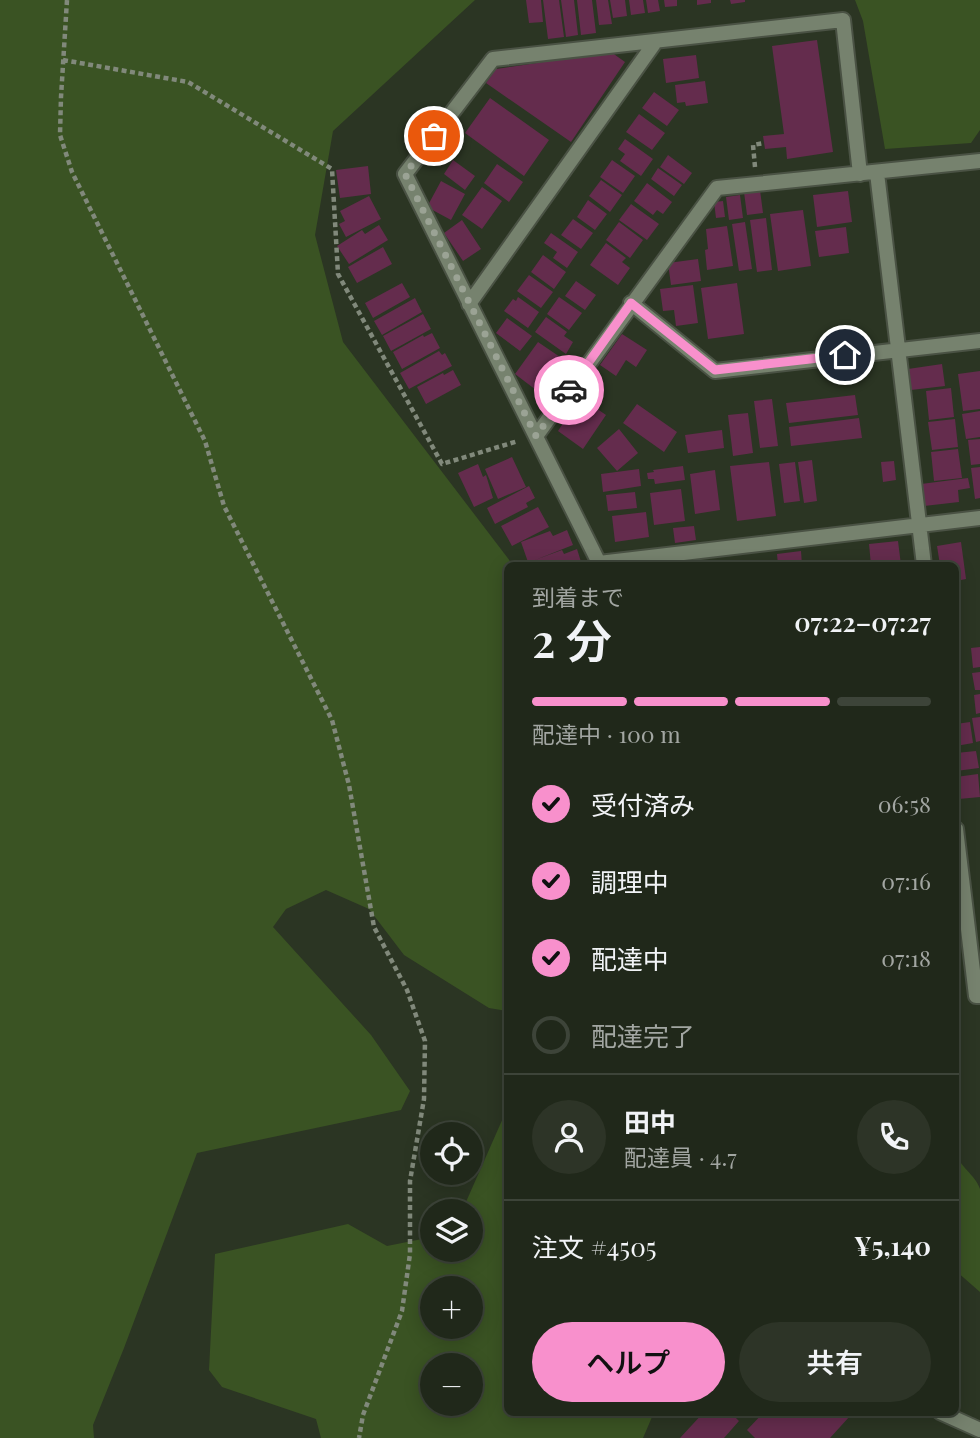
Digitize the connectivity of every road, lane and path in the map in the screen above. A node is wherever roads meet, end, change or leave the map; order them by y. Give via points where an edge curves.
1 (67, 0) edge
2 (656, 41) junction
3 (63, 60) junction
4 (764, 143) dead end
5 (753, 149) dead end
6 (980, 161) edge
7 (877, 173) junction
8 (860, 174) junction
9 (631, 303) junction
10 (469, 304) junction
11 (980, 341) edge
12 (897, 349) junction
13 (536, 436) junction
14 (980, 518) edge
15 (919, 525) junction
16 (599, 562) edge
17 (607, 562) edge
18 (924, 562) edge
19 (959, 854) edge
20 (980, 996) edge
21 (949, 1416) edge
22 (980, 1430) edge
23 (359, 1438) edge

1 - 3 path
2 - 8 street via 843,20
2 - 10 street
2 - 10 street via 493,59 405,174
3 - 13 path via 188,82 332,169 338,274 442,464
3 - 23 path via 61,135 72,172 205,441 224,506 332,720 349,785 374,927 407,990 425,1041 424,1099 410,1181 410,1254 402,1311 363,1415
4 - 5 path via 753,145
6 - 7 street
7 - 8 street
7 - 12 street
8 - 9 street via 718,187
9 - 12 street via 715,370
9 - 13 street
10 - 13 street
11 - 12 street
12 - 15 street
13 - 16 street
14 - 15 street
15 - 17 street
15 - 18 street
19 - 20 street via 976,996
21 - 22 street

